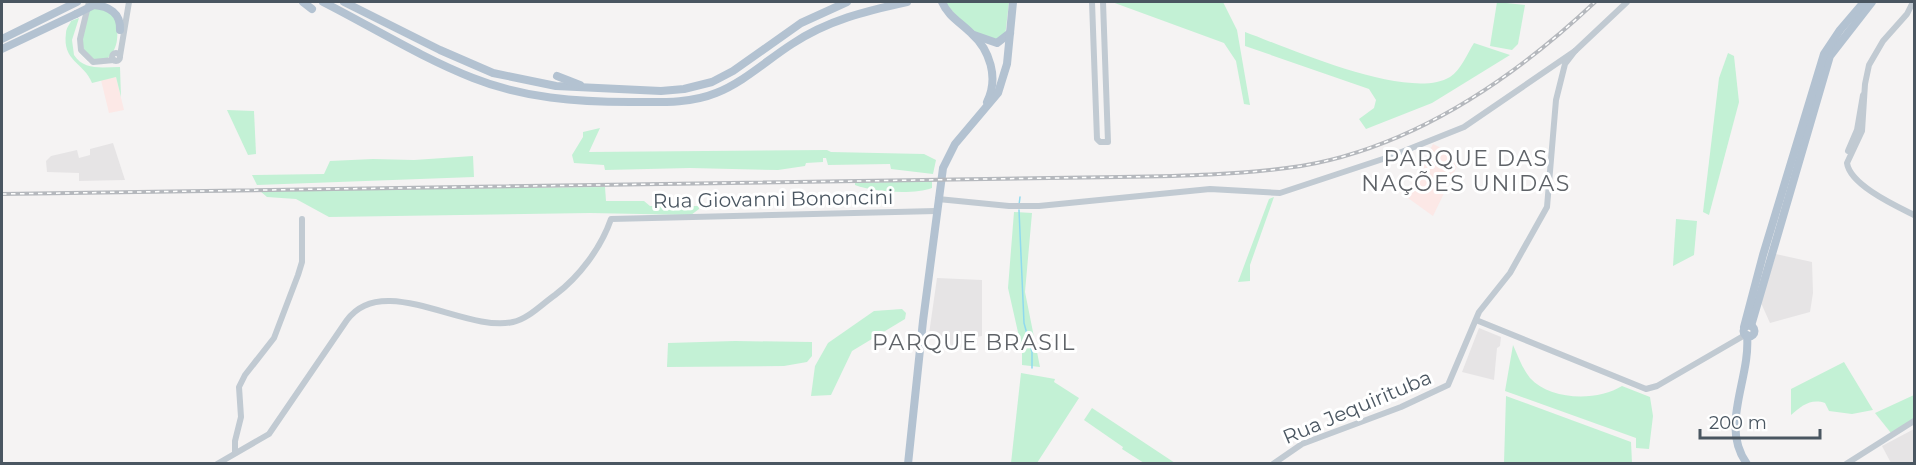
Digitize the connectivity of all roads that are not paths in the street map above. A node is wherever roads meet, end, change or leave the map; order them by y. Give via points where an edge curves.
1 (77, 2) edge
2 (129, 2) edge
3 (303, 2) edge
4 (323, 2) edge
5 (344, 2) edge
6 (847, 2) edge
7 (907, 2) edge
8 (942, 2) edge
9 (1013, 2) edge
10 (1092, 2) edge
11 (1103, 2) edge
12 (1628, 2) edge
13 (1864, 2) edge
14 (1872, 2) edge
15 (1913, 2) edge
16 (94, 3) edge
17 (312, 9) dead end
18 (120, 30) joint
19 (1010, 33) junction
20 (973, 34) junction
21 (2, 39) edge
22 (2, 49) edge
23 (1575, 51) junction
24 (115, 56) junction
25 (1557, 62) junction
26 (1565, 64) junction
27 (557, 76) dead end
28 (587, 88) junction
29 (982, 111) junction
30 (938, 199) junction
31 (936, 211) junction
32 (1914, 215) edge
33 (302, 219) dead end
34 (1476, 320) junction
35 (1747, 331) junction
36 (1914, 421) edge
37 (235, 453) junction
38 (217, 464) edge
39 (908, 464) edge
40 (1273, 464) edge
41 (1747, 464) edge
42 (1846, 464) edge

1 - 21 main road
2 - 24 street
3 - 17 main road
4 - 7 main road via 464,74 504,88 573,100 660,102 714,94 815,30 858,13
5 - 28 main road via 493,73 542,84
6 - 28 main road via 801,23 712,82 667,91
8 - 20 main road via 948,13
9 - 19 main road
10 - 11 street via 1097,139 1108,142
12 - 23 street, Rua Jequirituba
13 - 35 main road via 1824,54
14 - 35 main road via 1830,56
15 - 32 street via 1873,57 1855,139 1843,167 1847,175
16 - 18 main road via 115,12
16 - 22 main road, bridge
16 - 24 street via 80,47 89,60 104,62
18 - 24 street
19 - 20 main road via 997,43
19 - 29 main road via 1001,86
20 - 29 main road via 986,53 993,76 990,96
23 - 25 street
23 - 26 street, Rua Jequirituba
25 - 26 street
25 - 30 street via 1464,128 1300,188 1267,194 1210,189 1039,206
26 - 34 street, Rua Jequirituba via 1558,84 1547,207 1510,273
27 - 28 main road
29 - 30 main road via 945,159
30 - 31 main road
31 - 37 street, Rua Giovanni Bononcini via 611,219 575,277 517,321 482,322 399,302 375,303 357,310 269,434
31 - 39 main road
33 - 37 street via 302,262 298,275 274,338 239,387 241,417
34 - 35 street via 1646,389
34 - 40 street, Rua Jequirituba via 1454,374 1443,389 1302,444
35 - 41 main road via 1747,361 1734,428 1738,449
36 - 42 street
37 - 38 street

